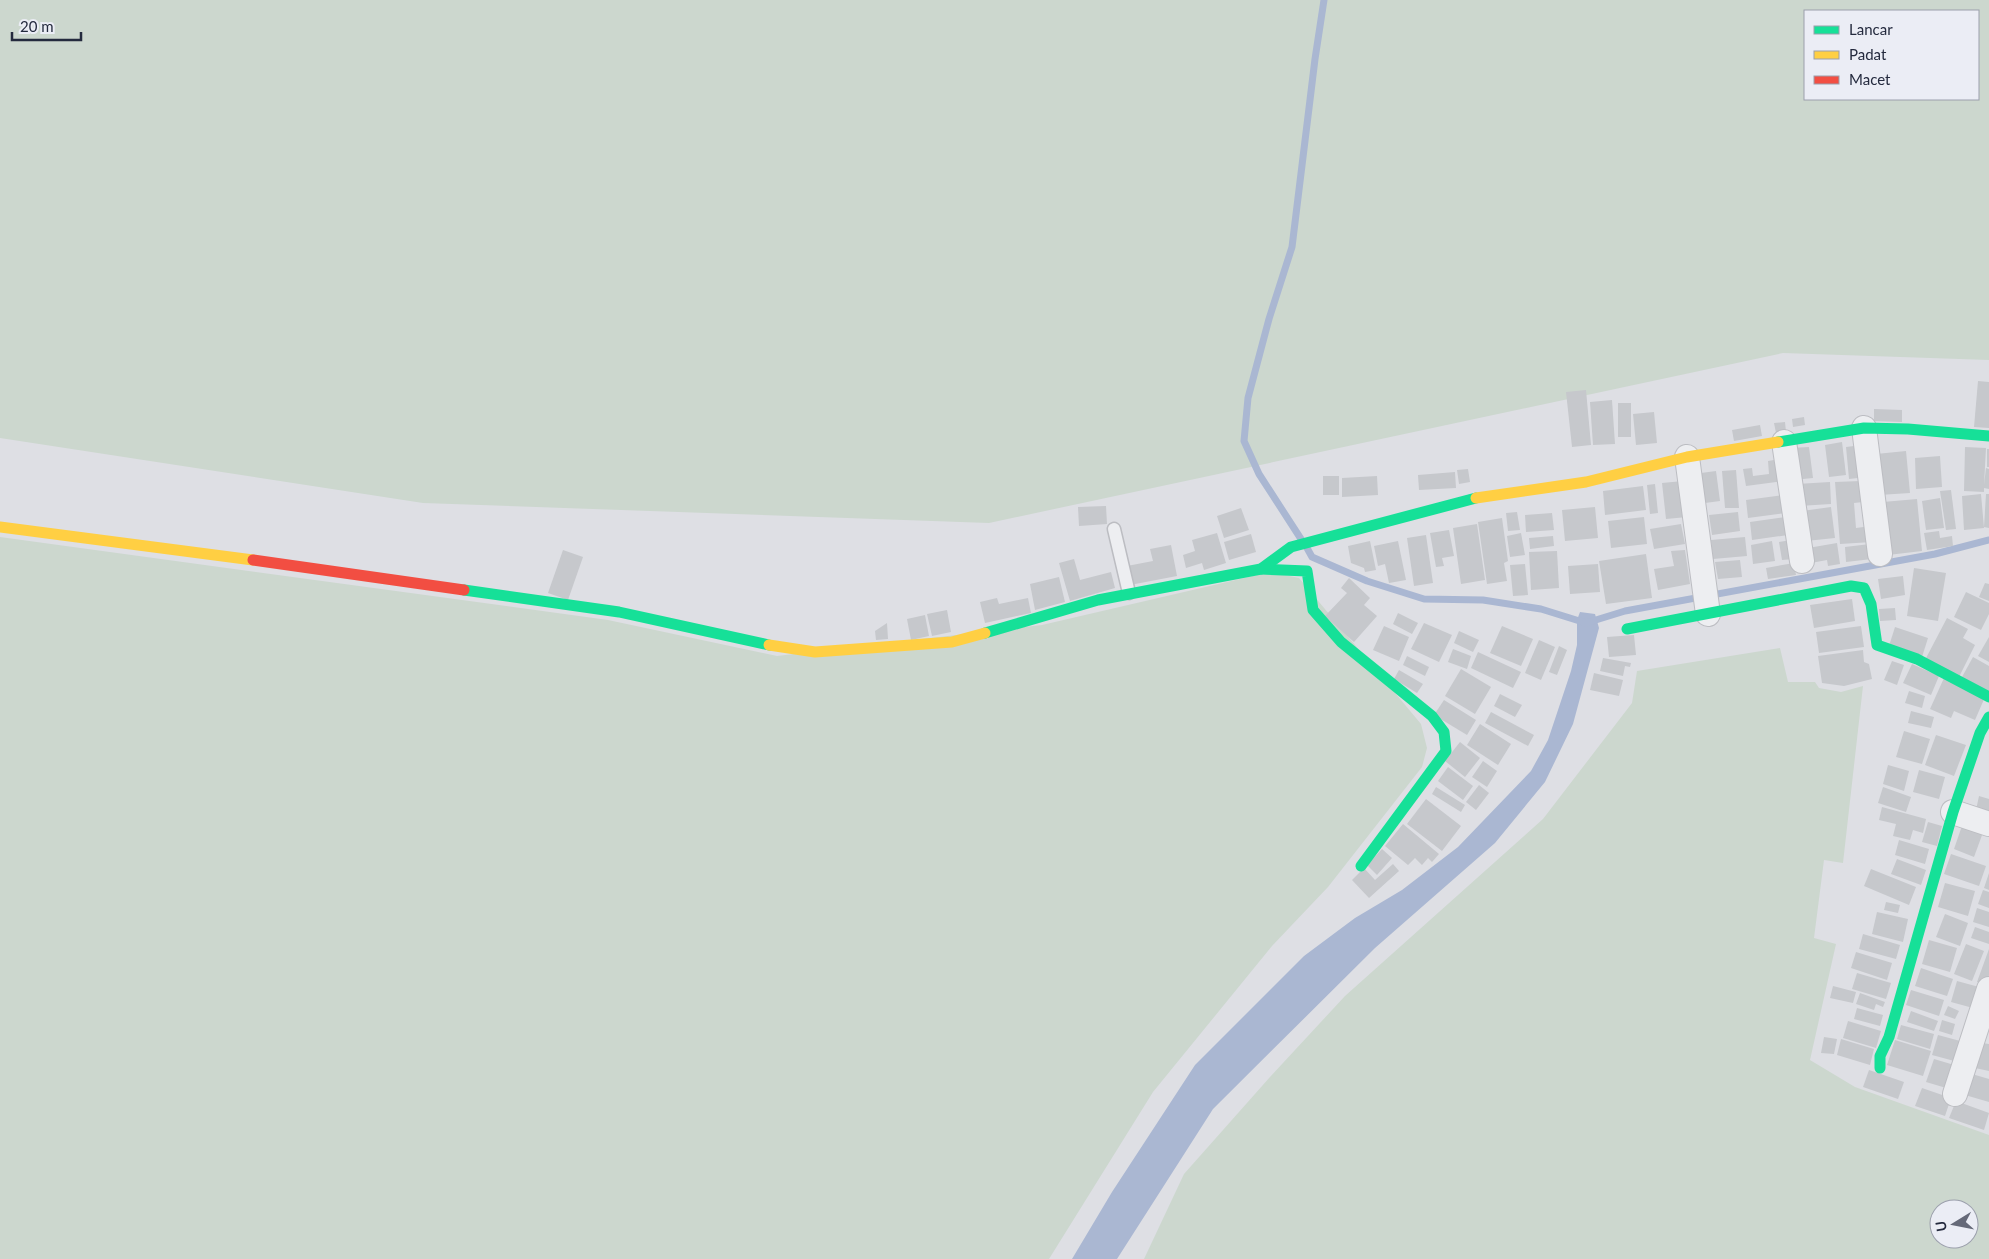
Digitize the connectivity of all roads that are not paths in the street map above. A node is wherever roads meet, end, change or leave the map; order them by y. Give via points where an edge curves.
1 (1864, 428) junction
2 (1989, 436) edge
3 (1784, 442) junction
4 (1687, 457) junction
5 (0, 526) edge
6 (1114, 529) dead end
7 (1880, 554) dead end
8 (1802, 561) dead end
9 (1261, 569) junction
10 (1129, 593) junction
11 (1706, 599) junction
12 (1627, 629) dead end
13 (1989, 697) edge
14 (1989, 717) edge
15 (1953, 812) junction
16 (1989, 824) edge
17 (1361, 866) dead end
18 (1989, 990) edge
19 (1880, 1068) dead end
20 (1955, 1094) dead end

1 - 2 street
1 - 3 street
1 - 7 street
3 - 4 street
3 - 8 street
4 - 9 street via 1586,482 1469,499 1291,546
4 - 11 street
5 - 10 street via 620,612 815,652 952,642
6 - 10 lane
9 - 10 street
9 - 17 street via 1307,571 1313,610 1342,642 1432,716 1444,732 1446,751
11 - 12 street
11 - 13 street via 1842,586 1864,588 1871,604 1878,645 1916,659
14 - 15 street via 1980,733
15 - 16 street
15 - 19 street via 1889,1037 1878,1061
18 - 20 street

